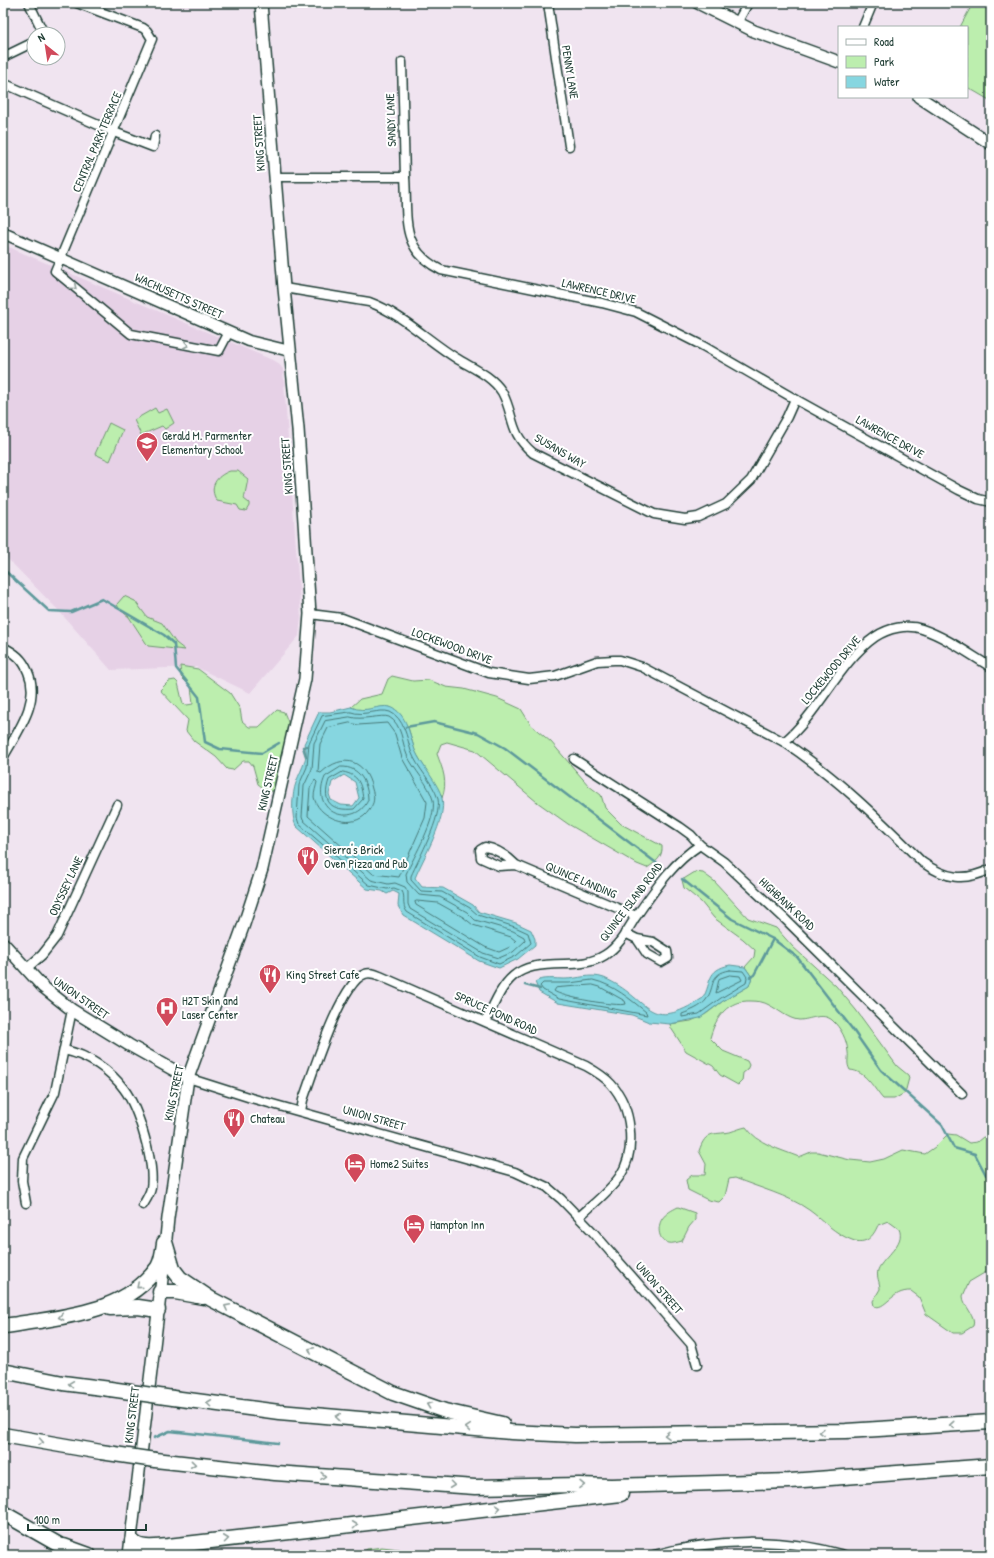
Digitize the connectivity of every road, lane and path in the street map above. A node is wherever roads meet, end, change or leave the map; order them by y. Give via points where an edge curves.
1 (29, 3) edge
2 (77, 3) edge
3 (261, 3) edge
4 (548, 3) edge
5 (698, 3) edge
6 (748, 3) edge
7 (872, 3) edge
8 (737, 23) junction
9 (40, 26) edge
10 (863, 26) edge
11 (26, 46) edge
12 (3, 58) edge
13 (402, 62) dead end
14 (838, 62) edge
15 (3, 83) edge
16 (921, 98) edge
17 (114, 132) junction
18 (155, 136) dead end
19 (991, 144) edge
20 (569, 146) dead end
21 (275, 177) junction
22 (405, 177) junction
23 (3, 233) edge
24 (60, 258) junction
25 (284, 288) junction
26 (228, 332) junction
27 (290, 351) junction
28 (795, 399) junction
29 (991, 502) edge
30 (310, 614) junction
31 (3, 647) edge
32 (991, 667) edge
33 (784, 742) junction
34 (3, 758) edge
35 (574, 759) dead end
36 (117, 805) dead end
37 (700, 845) junction
38 (516, 865) dead end
39 (991, 869) edge
40 (636, 916) junction
41 (625, 933) junction
42 (637, 940) dead end
43 (3, 943) edge
44 (26, 970) junction
45 (72, 1010) junction
46 (486, 1021) junction
47 (64, 1050) junction
48 (188, 1078) junction
49 (962, 1094) dead end
50 (301, 1111) junction
51 (26, 1203) dead end
52 (143, 1205) dead end
53 (579, 1217) junction
54 (165, 1242) junction
55 (160, 1292) junction
56 (211, 1299) junction
57 (99, 1309) junction
58 (158, 1310) junction
59 (3, 1326) edge
60 (697, 1365) dead end
61 (3, 1370) edge
62 (991, 1422) edge
63 (3, 1435) edge
64 (605, 1436) junction
65 (991, 1466) edge
66 (702, 1484) junction
67 (3, 1513) edge
68 (132, 1540) junction
69 (187, 1544) junction
70 (61, 1546) junction
71 (72, 1555) edge
72 (89, 1555) edge
73 (129, 1555) edge
74 (166, 1555) edge
75 (654, 1555) edge
76 (844, 1555) edge

1 - 9 street
2 - 17 street, CENTRAL PARK TERRACE via 143,28 150,34 151,44
3 - 21 main road, KING STREET
4 - 20 street, PENNY LANE
5 - 8 main road
6 - 8 street
7 - 10 street
8 - 14 main road
11 - 12 street
13 - 22 street, SANDY LANE
15 - 17 street
16 - 19 main road
17 - 18 street via 153,147
17 - 24 street, CENTRAL PARK TERRACE
21 - 22 street
21 - 25 main road, KING STREET
22 - 28 street, LAWRENCE DRIVE via 409,235 414,249 427,263 441,270 602,302 636,312 703,346
23 - 24 street, WACHUSETTS STREET
24 - 26 street, WACHUSETTS STREET
24 -> 26 street via 55,271 131,334 219,351
25 - 27 main road, KING STREET
25 - 28 street, SUSANS WAY via 369,302 398,316 456,358 482,372 494,383 502,392 519,438 533,453 654,514 685,519 698,517 715,511 735,497 751,480
26 - 27 street, WACHUSETTS STREET via 249,341
27 - 30 main road, KING STREET via 298,428
28 - 29 street, LAWRENCE DRIVE via 959,490
30 - 33 street, LOCKEWOOD DRIVE via 342,618 488,673 529,679 556,676 597,661 620,660 642,667
30 - 48 main road, KING STREET via 305,678 262,870
31 - 34 street via 19,656 32,682 29,709
32 - 33 street, LOCKEWOOD DRIVE via 921,628 893,627 875,636 854,657 798,731
33 - 39 street, LOCKEWOOD DRIVE via 840,784 922,862 935,871 955,878 970,877
35 - 37 street, HIGHBANK ROAD via 680,827
36 - 44 street, ODYSSEY LANE via 56,936 42,955
37 - 40 street, QUINCE ISLAND ROAD via 674,866
37 - 49 street, HIGHBANK ROAD via 724,862 786,920
38 - 40 street, QUINCE LANDING
40 - 41 street, QUINCE ISLAND ROAD
41 - 42 street
41 - 46 street, QUINCE ISLAND ROAD via 610,952 592,961 578,964 540,964 522,970 501,991
43 - 44 main road, UNION STREET
44 - 45 main road, UNION STREET
45 - 47 street
45 - 48 main road, UNION STREET
46 - 50 street, SPRUCE POND ROAD via 380,976 365,974 348,990 339,1006
46 - 53 street, SPRUCE POND ROAD via 586,1066 610,1083 619,1096 629,1127 628,1159 615,1182
47 - 51 street via 55,1092 23,1158 22,1181
47 - 52 street via 82,1055 100,1066 128,1094 141,1127 150,1170 150,1189
48 - 50 street, UNION STREET
48 - 54 main road, KING STREET
50 - 53 street, UNION STREET via 515,1172 547,1187
53 - 60 street, UNION STREET via 691,1344
54 - 55 main road, KING STREET
54 - 56 highway via 174,1269 180,1278
54 -> 57 highway via 159,1266 148,1278 115,1304
55 - 56 highway via 176,1292
55 - 58 main road, KING STREET
64 -> 56 highway via 503,1424 445,1411 393,1393
57 - 58 highway via 138,1307
57 -> 59 highway
58 - 68 main road, KING STREET
64 -> 61 highway, bridge via 511,1432 279,1412 62,1383
62 -> 64 highway via 846,1431
63 -> 66 highway, bridge via 154,1460 275,1473 475,1487
65 - 66 highway via 790,1481
69 -> 66 highway
67 - 70 highway
68 - 69 highway via 144,1547
68 - 73 main road, KING STREET
69 - 74 highway
70 - 71 highway
70 - 72 highway via 74,1548
75 - 76 street via 690,1547 748,1542 800,1546

